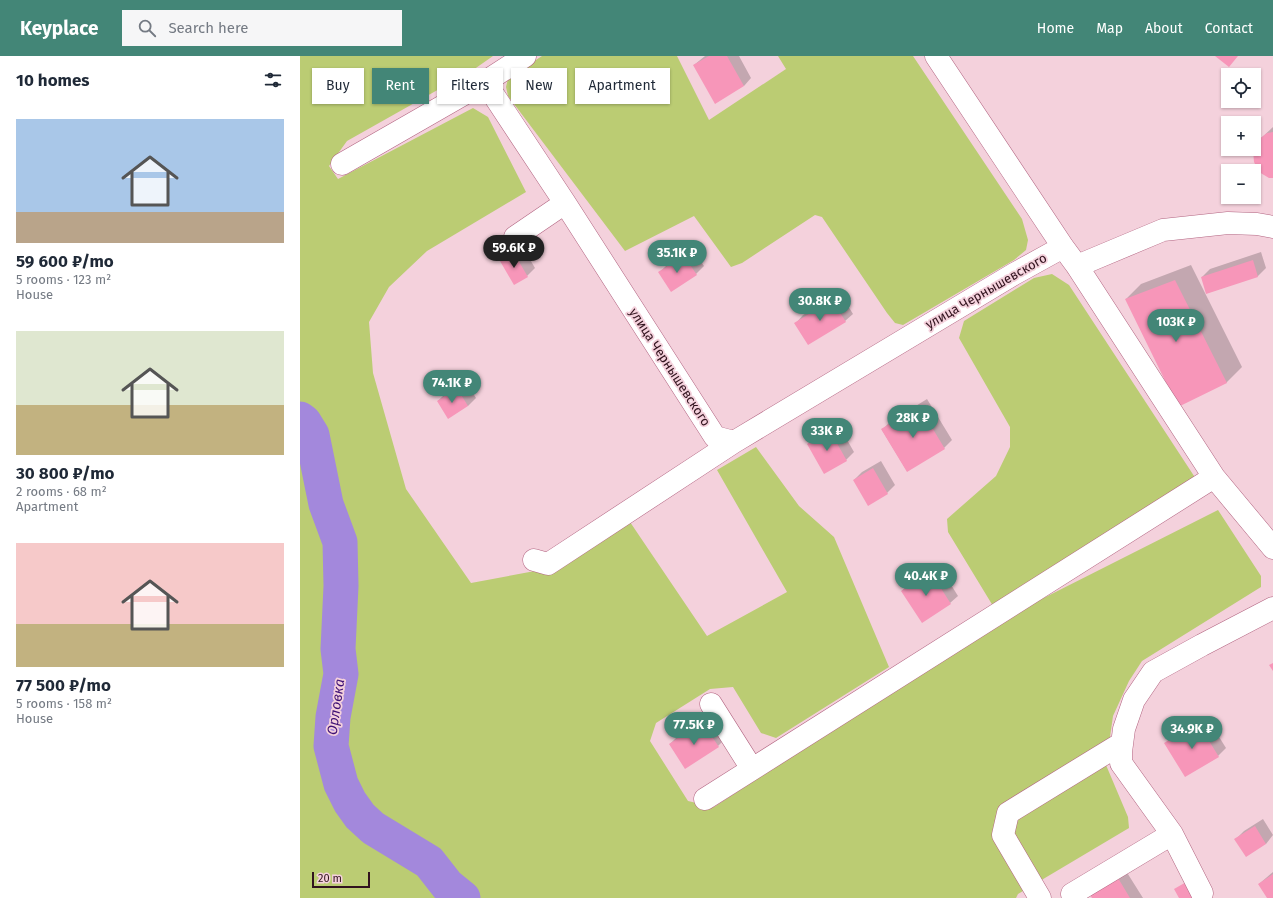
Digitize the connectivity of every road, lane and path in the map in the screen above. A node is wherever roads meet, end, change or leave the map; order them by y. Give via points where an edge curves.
1 (525, 56) edge
2 (936, 56) edge
3 (503, 70) edge
4 (447, 104) edge
5 (500, 104) edge
6 (342, 164) dead end
7 (566, 203) junction
8 (1273, 227) edge
9 (515, 237) dead end
10 (1063, 247) junction
11 (1077, 266) junction
12 (734, 442) junction
13 (1214, 477) junction
14 (1273, 548) edge
15 (534, 560) dead end
16 (1273, 608) edge
17 (711, 704) dead end
18 (1122, 743) junction
19 (752, 769) junction
20 (705, 799) dead end
21 (1172, 834) junction
22 (1202, 893) dead end
23 (1072, 894) dead end
24 (1040, 898) edge

1 - 3 street
2 - 10 street
4 - 6 street
5 - 7 street, улица Чернышевского
7 - 9 street
7 - 12 street, улица Чернышевского via 715,437
8 - 11 street via 1228,223 1163,230
10 - 11 street
10 - 12 street, улица Чернышевского
11 - 13 street
12 - 15 street via 548,564
13 - 14 street
13 - 19 street
16 - 18 street via 1153,672 1134,700
17 - 19 street
18 - 21 street via 1121,764
18 - 24 street via 1008,812 1003,835
19 - 20 street
21 - 22 street
21 - 23 street

